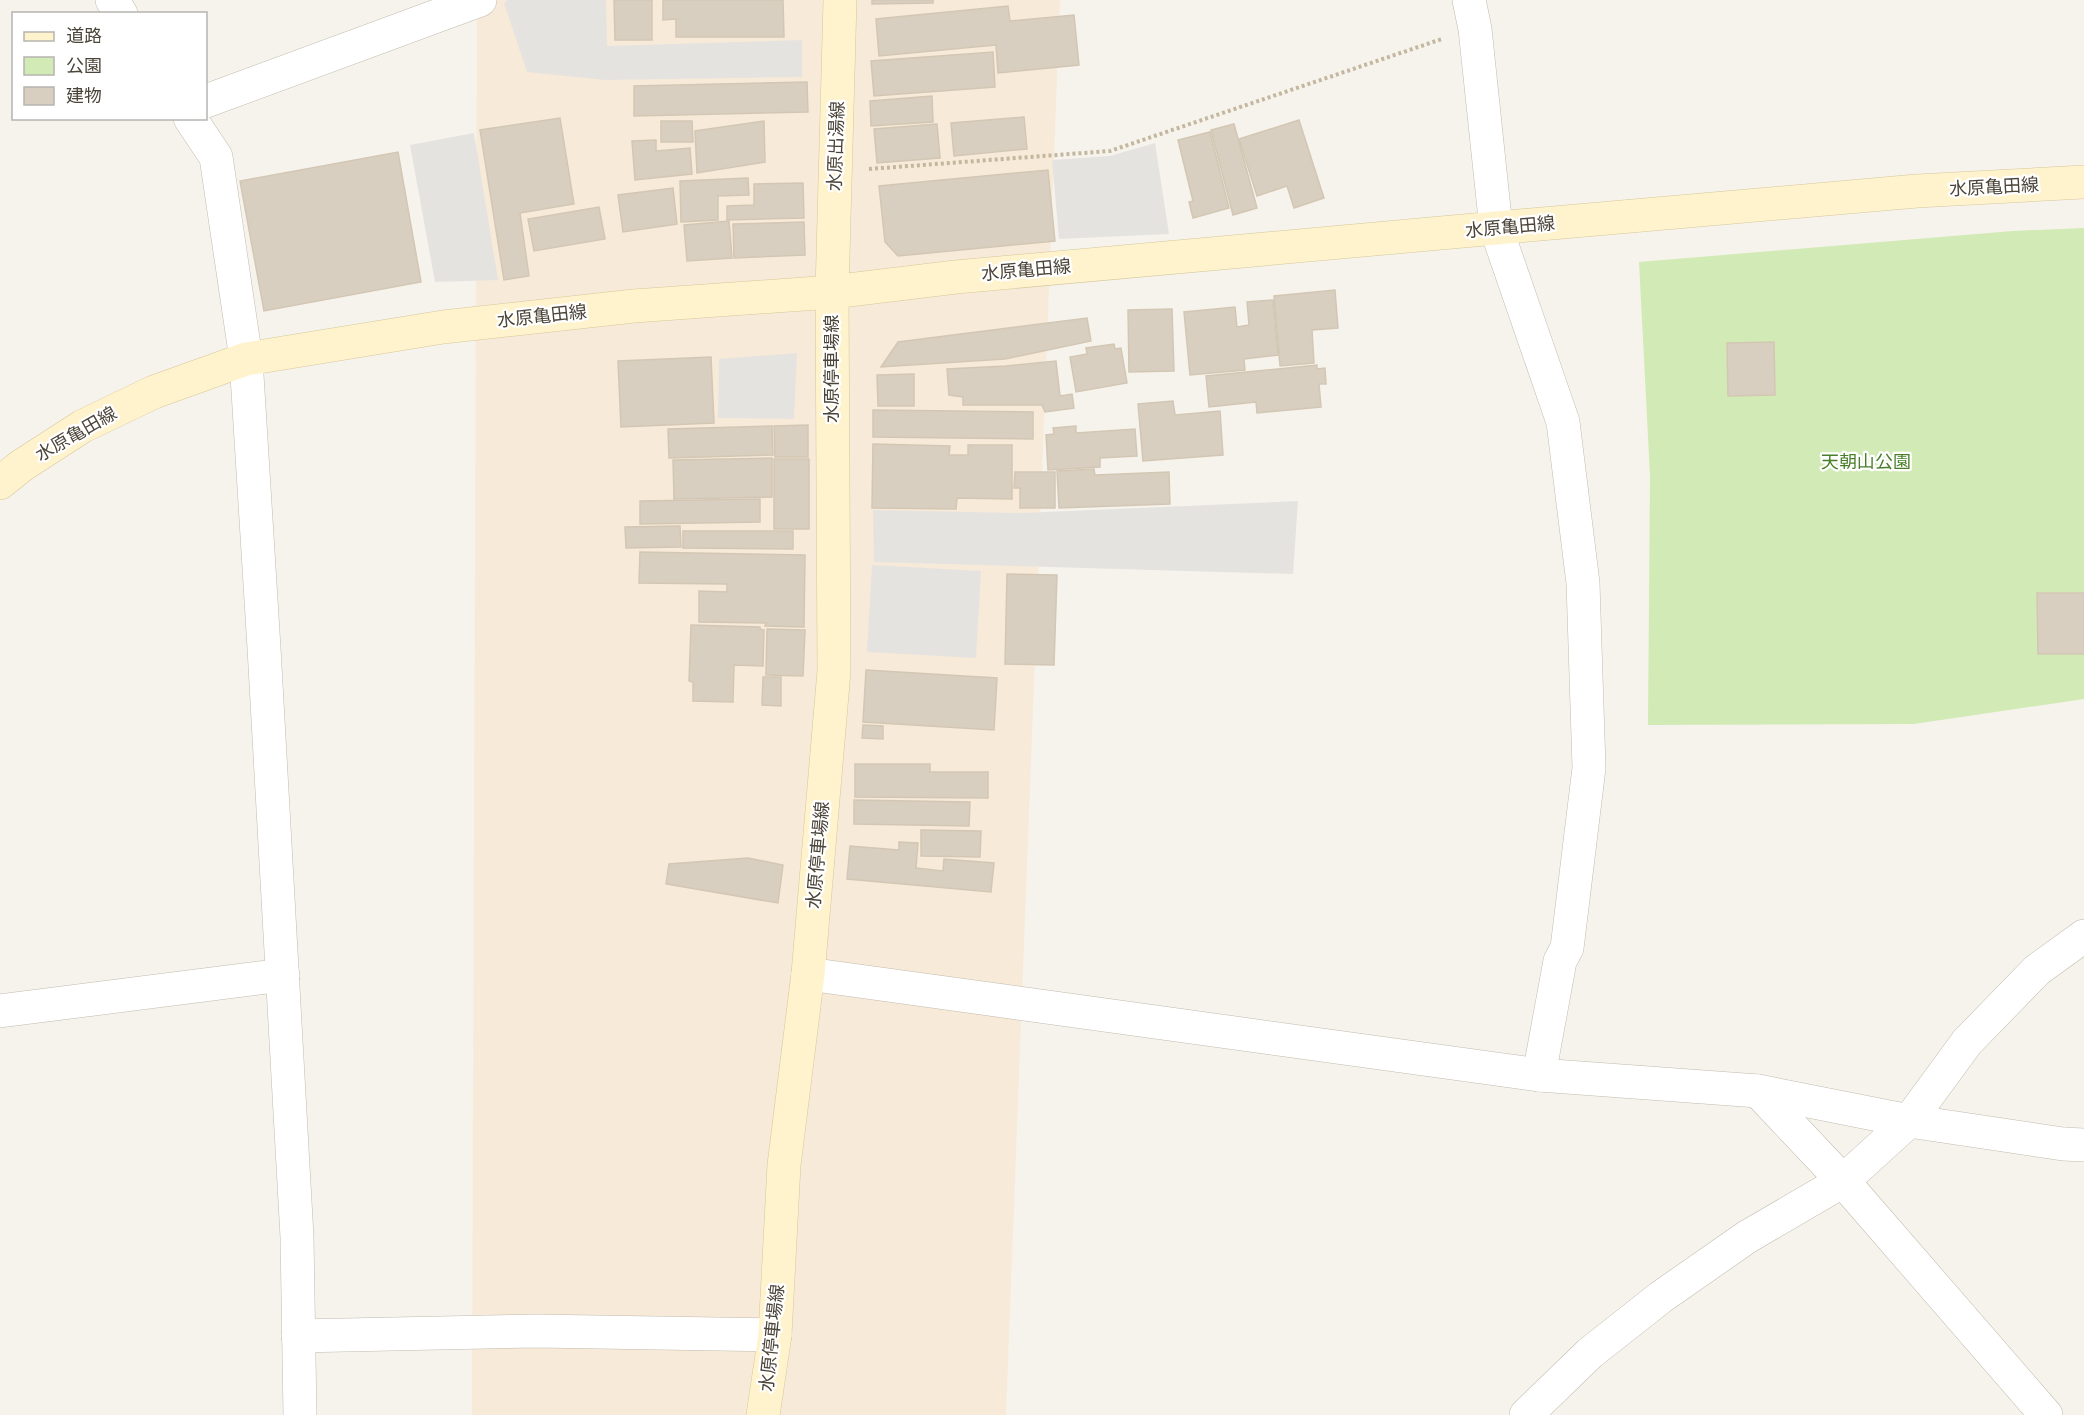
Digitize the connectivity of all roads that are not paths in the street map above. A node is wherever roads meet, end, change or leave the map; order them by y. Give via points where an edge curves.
1 (480, 0) edge
2 (840, 0) edge
3 (1472, 14) edge
4 (207, 100) edge
5 (191, 120) edge
6 (2084, 182) edge
7 (1496, 228) junction
8 (832, 292) junction
9 (246, 359) junction
10 (0, 483) edge
11 (2084, 936) edge
12 (808, 974) junction
13 (283, 975) junction
14 (0, 1011) edge
15 (1539, 1075) junction
16 (1758, 1091) junction
17 (1909, 1121) junction
18 (2084, 1145) edge
19 (1843, 1181) junction
20 (775, 1335) junction
21 (298, 1336) junction
22 (300, 1415) edge
23 (763, 1415) edge
24 (1526, 1415) edge
25 (2046, 1415) edge

1 - 4 street
2 - 8 main road, 水原出湯線
3 - 7 street
5 - 9 street via 216,157
6 - 7 main road, 水原亀田線 via 1917,191
7 - 8 main road, 水原亀田線 via 956,277
7 - 15 street via 1563,422 1583,583 1590,768 1567,948 1560,961
8 - 9 main road, 水原亀田線 via 634,306 443,327
8 - 12 main road, 水原停車場線 via 834,671
9 - 10 main road, 水原亀田線 via 154,392 83,426
9 - 13 street
11 - 17 street via 2037,970 1966,1042
12 - 15 street
12 - 20 main road, 水原停車場線 via 784,1166
13 - 14 street
13 - 21 street via 297,1237
15 - 16 street
16 - 17 street
16 - 19 street
17 - 18 street
17 - 19 street
19 - 24 street via 1747,1237 1661,1297 1590,1353
19 - 25 street
20 - 21 street via 537,1331
20 - 23 main road, 水原停車場線
21 - 22 street

